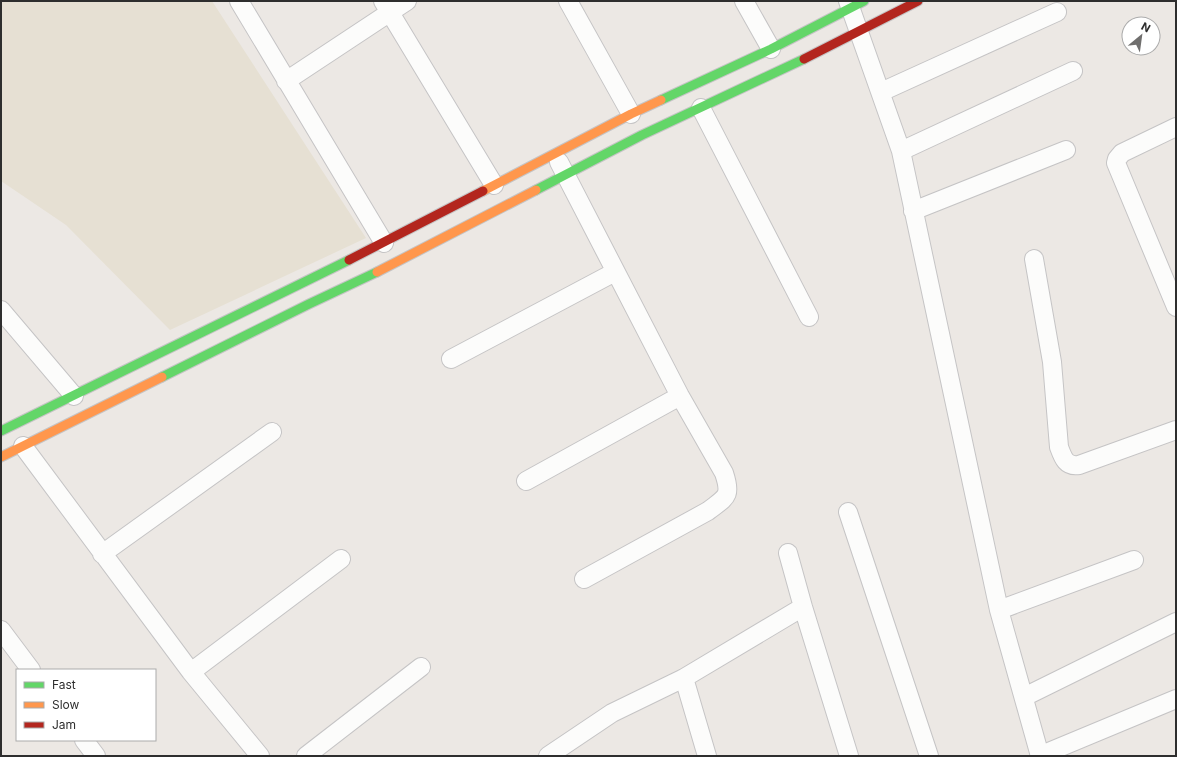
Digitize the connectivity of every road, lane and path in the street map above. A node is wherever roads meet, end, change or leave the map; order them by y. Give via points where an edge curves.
1 (239, 1) edge
2 (407, 1) edge
3 (568, 1) edge
4 (744, 1) edge
5 (918, 1) edge
6 (854, 3) edge
7 (386, 7) edge
8 (1057, 12) dead end
9 (858, 30) junction
10 (771, 49) junction
11 (1073, 71) dead end
12 (286, 81) junction
13 (881, 92) junction
14 (700, 108) junction
15 (631, 114) junction
16 (1176, 127) edge
17 (1066, 150) dead end
18 (901, 152) junction
19 (554, 154) junction
20 (565, 175) junction
21 (494, 186) junction
22 (912, 211) junction
23 (384, 243) junction
24 (1034, 260) dead end
25 (615, 272) junction
26 (1176, 308) edge
27 (1, 310) edge
28 (809, 316) dead end
29 (451, 359) dead end
30 (74, 396) junction
31 (680, 396) junction
32 (1176, 430) edge
33 (1, 431) edge
34 (272, 432) dead end
35 (23, 446) junction
36 (1, 457) edge
37 (526, 481) dead end
38 (848, 512) dead end
39 (788, 553) dead end
40 (102, 554) junction
41 (341, 559) dead end
42 (1134, 560) dead end
43 (584, 579) dead end
44 (803, 607) junction
45 (999, 610) junction
46 (1176, 622) edge
47 (1, 630) edge
48 (421, 667) dead end
49 (30, 669) edge
50 (192, 672) junction
51 (684, 678) junction
52 (1024, 697) junction
53 (1176, 699) edge
54 (85, 741) edge
55 (96, 756) edge
56 (260, 756) edge
57 (306, 756) edge
58 (548, 756) edge
59 (707, 756) edge
60 (849, 756) edge
61 (928, 756) edge
62 (1039, 756) edge

1 - 12 street
2 - 7 street
3 - 15 street
4 - 10 street
5 - 9 main road
6 - 9 street
6 - 10 main road
7 - 12 street
7 - 21 street
8 - 13 street
9 - 13 street
9 - 14 main road
10 - 15 main road
11 - 18 street
12 - 23 street
13 - 18 street
14 - 20 main road
14 - 28 street
15 - 19 main road
16 - 26 street via 1122,153 1116,163
17 - 22 street
18 - 22 street
19 - 20 street
19 - 21 main road
20 - 25 street
20 - 35 main road via 394,264
21 - 23 main road
22 - 45 street
23 - 30 main road
24 - 32 street via 1052,362 1059,447 1064,459 1073,466 1079,465
25 - 29 street
25 - 31 street
27 - 30 street
30 - 33 main road
31 - 37 street
31 - 43 street via 724,473 728,493 708,511
34 - 40 street
35 - 36 main road
35 - 40 street
38 - 61 street
39 - 44 street
40 - 50 street
41 - 50 street
42 - 45 street
44 - 51 street
44 - 60 street
45 - 52 street
46 - 52 street
47 - 49 street
48 - 57 street
50 - 56 street
51 - 58 street via 612,713
51 - 59 street
52 - 62 street
53 - 62 street
54 - 55 street

